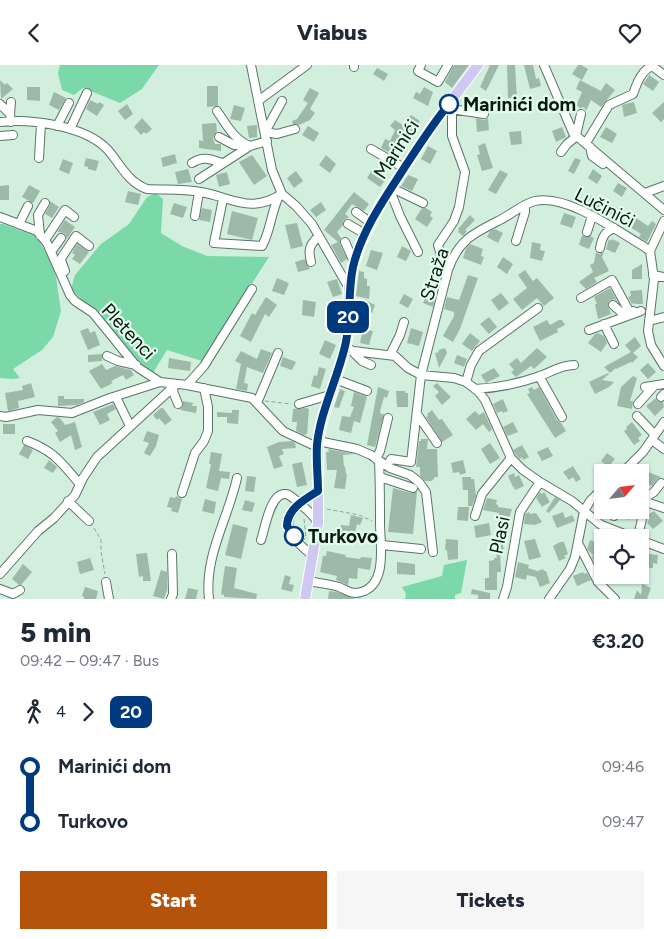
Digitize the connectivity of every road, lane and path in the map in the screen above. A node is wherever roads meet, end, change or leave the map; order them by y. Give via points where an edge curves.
1 (251, 65) edge
2 (307, 65) edge
3 (421, 65) edge
4 (448, 65) edge
5 (478, 65) edge
6 (544, 65) edge
7 (664, 75) edge
8 (87, 93) dead end
9 (258, 101) junction
10 (282, 101) dead end
11 (11, 102) dead end
12 (68, 103) dead end
13 (0, 104) edge
14 (450, 107) junction
15 (217, 111) dead end
16 (484, 114) dead end
17 (580, 114) dead end
18 (5, 119) edge
19 (41, 123) junction
20 (57, 126) junction
21 (70, 129) junction
22 (295, 129) dead end
23 (265, 132) junction
24 (13, 135) dead end
25 (576, 135) junction
26 (0, 136) edge
27 (218, 137) dead end
28 (267, 141) junction
29 (248, 145) junction
30 (588, 145) junction
31 (371, 149) dead end
32 (561, 152) dead end
33 (38, 158) dead end
34 (192, 163) dead end
35 (222, 163) junction
36 (602, 164) dead end
37 (404, 168) junction
38 (199, 179) dead end
39 (664, 185) edge
40 (391, 189) junction
41 (199, 192) junction
42 (645, 193) junction
43 (281, 195) junction
44 (223, 199) junction
45 (542, 200) joint
46 (44, 203) dead end
47 (423, 203) dead end
48 (525, 205) junction
49 (28, 206) dead end
50 (664, 210) edge
51 (356, 212) dead end
52 (195, 216) dead end
53 (592, 216) junction
54 (0, 217) edge
55 (74, 217) dead end
56 (371, 223) junction
57 (19, 224) junction
58 (348, 224) dead end
59 (663, 227) edge
60 (614, 228) junction
61 (587, 232) dead end
62 (365, 234) junction
63 (319, 236) junction
64 (42, 237) junction
65 (61, 238) dead end
66 (516, 241) dead end
67 (345, 242) dead end
68 (89, 246) dead end
69 (600, 248) dead end
70 (650, 251) junction
71 (51, 252) junction
72 (418, 252) dead end
73 (311, 262) dead end
74 (354, 262) junction
75 (449, 267) junction
76 (653, 275) junction
77 (664, 277) edge
78 (349, 288) junction
79 (68, 289) junction
80 (252, 289) dead end
81 (582, 298) dead end
82 (613, 305) dead end
83 (538, 308) dead end
84 (650, 310) junction
85 (629, 311) junction
86 (642, 311) junction
87 (664, 317) edge
88 (649, 321) junction
89 (404, 322) dead end
90 (604, 324) junction
91 (589, 330) dead end
92 (614, 344) dead end
93 (348, 350) junction
94 (278, 353) dead end
95 (390, 355) junction
96 (107, 356) dead end
97 (136, 365) junction
98 (371, 365) dead end
99 (574, 365) dead end
100 (664, 366) edge
101 (421, 375) junction
102 (540, 376) junction
103 (335, 379) junction
104 (160, 382) junction
105 (466, 382) junction
106 (174, 384) junction
107 (664, 384) edge
108 (187, 385) junction
109 (654, 386) junction
110 (645, 387) dead end
111 (204, 388) junction
112 (475, 389) junction
113 (367, 391) dead end
114 (330, 395) junction
115 (116, 397) junction
116 (257, 403) junction
117 (178, 404) dead end
118 (299, 404) joint
119 (638, 404) dead end
120 (417, 414) junction
121 (0, 416) edge
122 (637, 416) dead end
123 (562, 417) dead end
124 (388, 419) dead end
125 (664, 423) edge
126 (130, 426) junction
127 (653, 437) junction
128 (27, 441) dead end
129 (437, 443) dead end
130 (318, 444) junction
131 (664, 449) edge
132 (511, 458) junction
133 (377, 460) junction
134 (631, 464) edge
135 (387, 466) junction
136 (380, 477) junction
137 (237, 478) dead end
138 (540, 482) junction
139 (660, 483) dead end
140 (80, 484) junction
141 (413, 488) dead end
142 (318, 491) junction
143 (182, 493) dead end
144 (649, 495) edge
145 (594, 498) edge
146 (68, 501) junction
147 (649, 503) edge
148 (299, 504) junction
149 (324, 508) dead end
150 (664, 508) edge
151 (584, 511) junction
152 (304, 514) dead end
153 (475, 516) dead end
154 (89, 521) joint
155 (318, 523) junction
156 (377, 523) dead end
157 (611, 529) edge
158 (304, 539) dead end
159 (261, 540) dead end
160 (578, 543) junction
161 (649, 543) edge
162 (382, 545) junction
163 (421, 549) dead end
164 (664, 549) edge
165 (433, 551) dead end
166 (172, 554) dead end
167 (312, 555) junction
168 (0, 574) edge
169 (308, 581) junction
170 (106, 582) joint
171 (0, 589) edge
172 (20, 590) dead end
173 (360, 596) edge
174 (172, 597) edge
175 (109, 599) edge
176 (209, 599) edge
177 (305, 599) edge
178 (503, 599) edge
179 (549, 599) edge
180 (615, 599) edge

1 - 9 street
2 - 9 street
3 - 4 street via 418,71 438,82
5 - 14 main road, Marinići
6 - 25 street, Lučinići via 568,124
7 - 30 street via 655,67 648,68 633,94 605,110
8 - 21 street
9 - 23 street
10 - 23 street
11 - 18 street
12 - 20 street
13 - 18 street
14 - 16 street
14 - 37 main road, Marinići via 432,126
14 - 75 street via 452,136 465,172 454,221 438,245 442,259
15 - 29 street via 234,136
17 - 25 street
18 - 19 street
19 - 20 street
19 - 33 street
20 - 21 street
21 - 41 street via 92,137 105,147 139,186
22 - 23 street via 277,134
23 - 28 street
24 - 26 street
25 - 30 street, Lučinići
25 - 32 street
27 - 29 street via 234,145
28 - 29 street
28 - 43 street
29 - 35 street
30 - 36 street via 592,156
30 - 42 street, Lučinići
31 - 37 street
34 - 35 street via 210,159
35 - 38 street
37 - 40 main road, Marinići
39 - 42 street
40 - 47 street
40 - 56 main road, Marinići
40 - 72 street
41 - 44 street
41 - 52 street
42 - 50 street, Lučinići
43 - 44 street via 250,204
43 - 44 street via 274,206 272,222 262,246 214,243
43 - 63 street via 296,206
45 - 48 street, Straža
45 - 53 street, Lučinići via 560,202
46 - 64 street via 38,215
48 - 66 street via 526,212
48 - 75 street, Straža via 464,241 454,253
49 - 57 street
51 - 56 street
53 - 60 street, Lučinići
53 - 61 street
54 - 57 street
55 - 64 street via 66,210
56 - 62 main road
57 - 64 street via 37,231
58 - 62 street
59 - 70 street, Lučinići
60 - 69 street via 602,236
60 - 70 street, Lučinići
62 - 74 main road
63 - 73 street via 309,247
63 - 78 street
64 - 71 street
65 - 71 street
67 - 74 street
68 - 79 street via 76,236 64,253 61,260 69,281
70 - 76 street
71 - 79 street
74 - 78 main road
75 - 101 street, Straža
76 - 77 street
76 - 84 street
78 - 93 main road
79 - 97 street, Pletenci via 75,301 92,313
80 - 108 street via 204,366
81 - 85 street via 612,279
82 - 85 street via 621,312
83 - 105 street via 480,351
84 - 86 street
84 - 88 street
85 - 86 street
86 - 90 street
87 - 88 street
88 - 100 street via 651,345
89 - 95 street
90 - 91 street
90 - 92 street
93 - 95 street
93 - 98 street
93 - 103 main road
94 - 116 street
95 - 101 street
96 - 97 street
97 - 104 street, Pletenci
99 - 102 street
101 - 105 street
101 - 120 street
102 - 112 street via 520,383
102 - 123 street
103 - 113 street
103 - 114 main road
104 - 106 street, Pletenci
104 - 115 street, Pletenci
105 - 112 street
106 - 108 street, Pletenci
106 - 117 street
106 - 126 street
107 - 109 street
108 - 111 street, Pletenci
109 - 110 street
109 - 119 street
111 - 116 street, Pletenci via 252,398
111 - 143 street via 208,431 195,453
112 - 132 street via 485,400
114 - 118 street
114 - 130 main road
115 - 121 street, Pletenci via 72,413 38,409
115 - 126 street
116 - 118 path
116 - 130 street, Pletenci via 283,431
120 - 129 street
120 - 135 street via 411,463 391,459
122 - 127 street
124 - 133 street
125 - 127 street
126 - 140 street via 97,457
127 - 131 street
127 - 134 street
128 - 140 street via 51,452
130 - 133 street, Pletenci via 356,449
130 - 142 main road
132 - 138 street
132 - 153 street, Plasi via 482,494
133 - 135 street, Pletenci
133 - 136 street
135 - 165 street, Pletenci via 410,475 426,492
136 - 141 street
136 - 162 street
137 - 176 street via 213,550 208,574
138 - 151 street
138 - 178 street, Plasi via 520,512
139 - 144 street
140 - 146 street
142 - 148 street
142 - 155 main road
145 - 151 street
146 - 154 street
146 - 168 street
147 - 150 street
148 - 155 street
148 - 159 street via 287,494 276,498
148 - 167 street via 289,515 287,526
149 - 156 path via 359,515
151 - 157 street
151 - 160 street
152 - 158 path
154 - 170 path via 101,540
155 - 167 main road
160 - 179 street via 570,569
160 - 180 street via 598,582
161 - 164 street
162 - 163 street
162 - 173 street via 376,581
166 - 174 street
167 - 169 main road
169 - 173 street via 339,587
169 - 177 main road
170 - 175 street
171 - 172 street via 13,594

